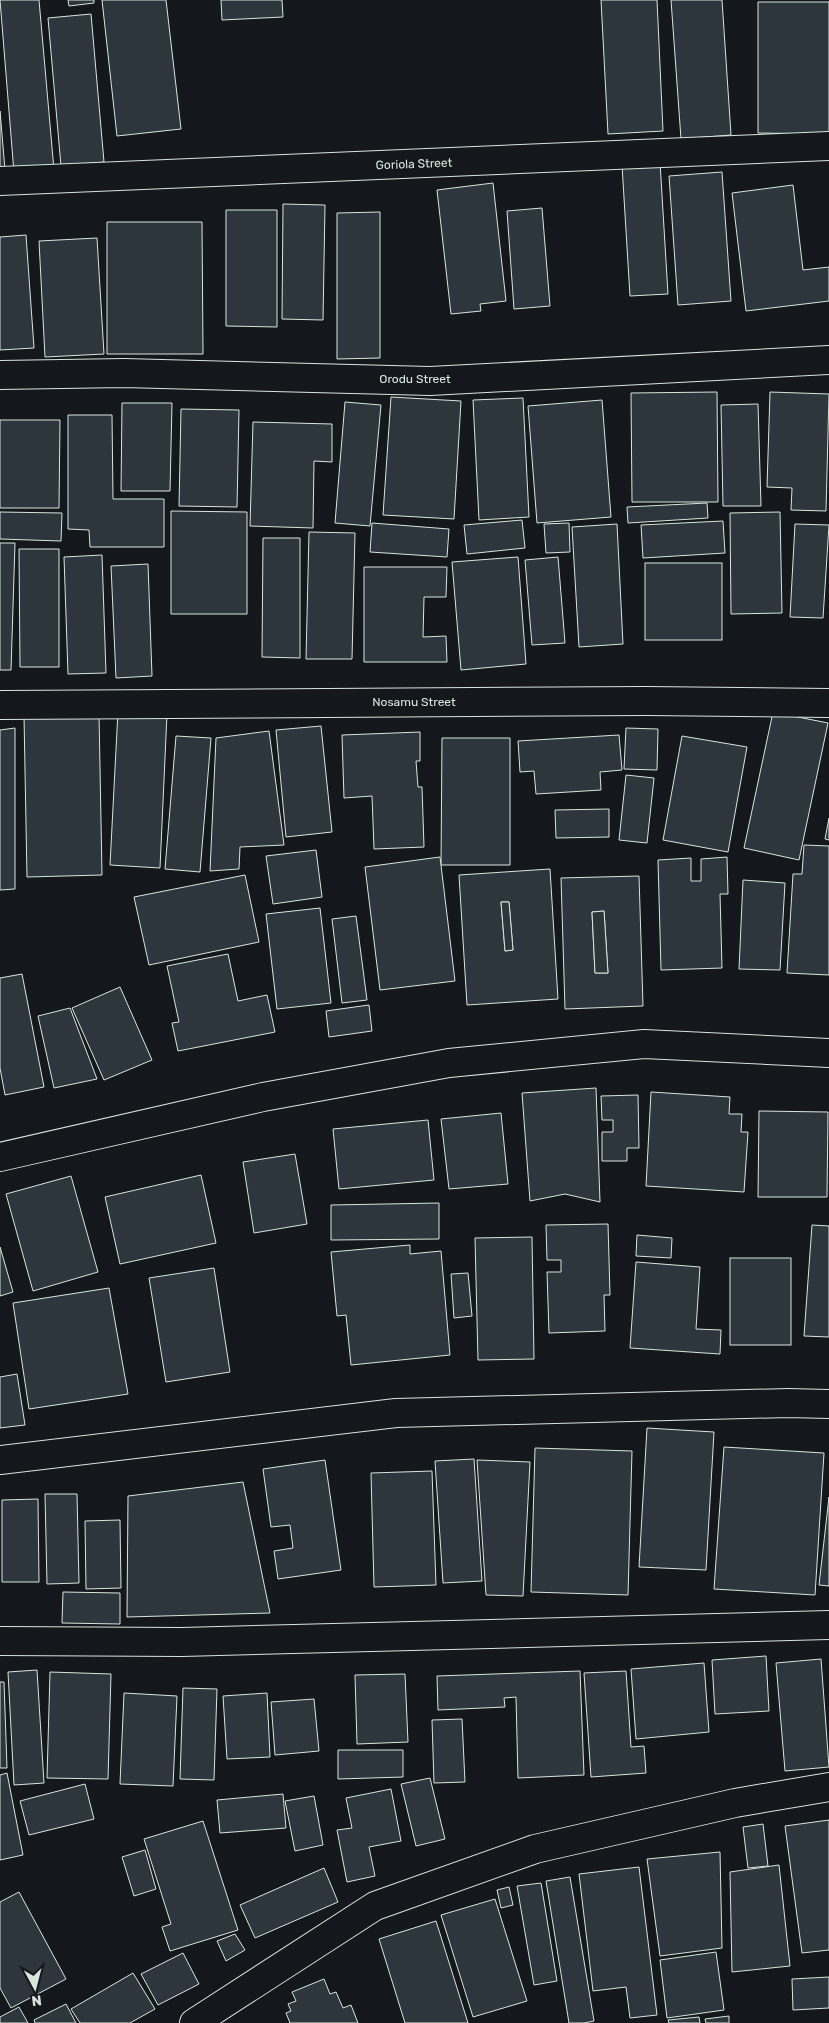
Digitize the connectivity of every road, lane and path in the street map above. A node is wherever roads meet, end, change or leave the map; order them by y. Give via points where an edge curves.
1 (829, 146) edge
2 (0, 181) edge
3 (829, 360) edge
4 (0, 375) edge
5 (829, 703) edge
6 (0, 706) edge
7 (829, 1053) edge
8 (0, 1157) edge
9 (829, 1404) edge
10 (0, 1460) edge
11 (829, 1625) edge
12 (0, 1641) edge
13 (829, 1786) edge
14 (194, 2023) edge

1 - 2 street, Goriola Street
3 - 4 street, Orodu Street via 430,381 124,373
5 - 6 street, Nosamu Street via 646,701
7 - 8 street via 644,1044 449,1063 263,1097
9 - 10 street via 396,1413
11 - 12 street via 182,1642
13 - 14 street via 735,1803 535,1849 375,1906

